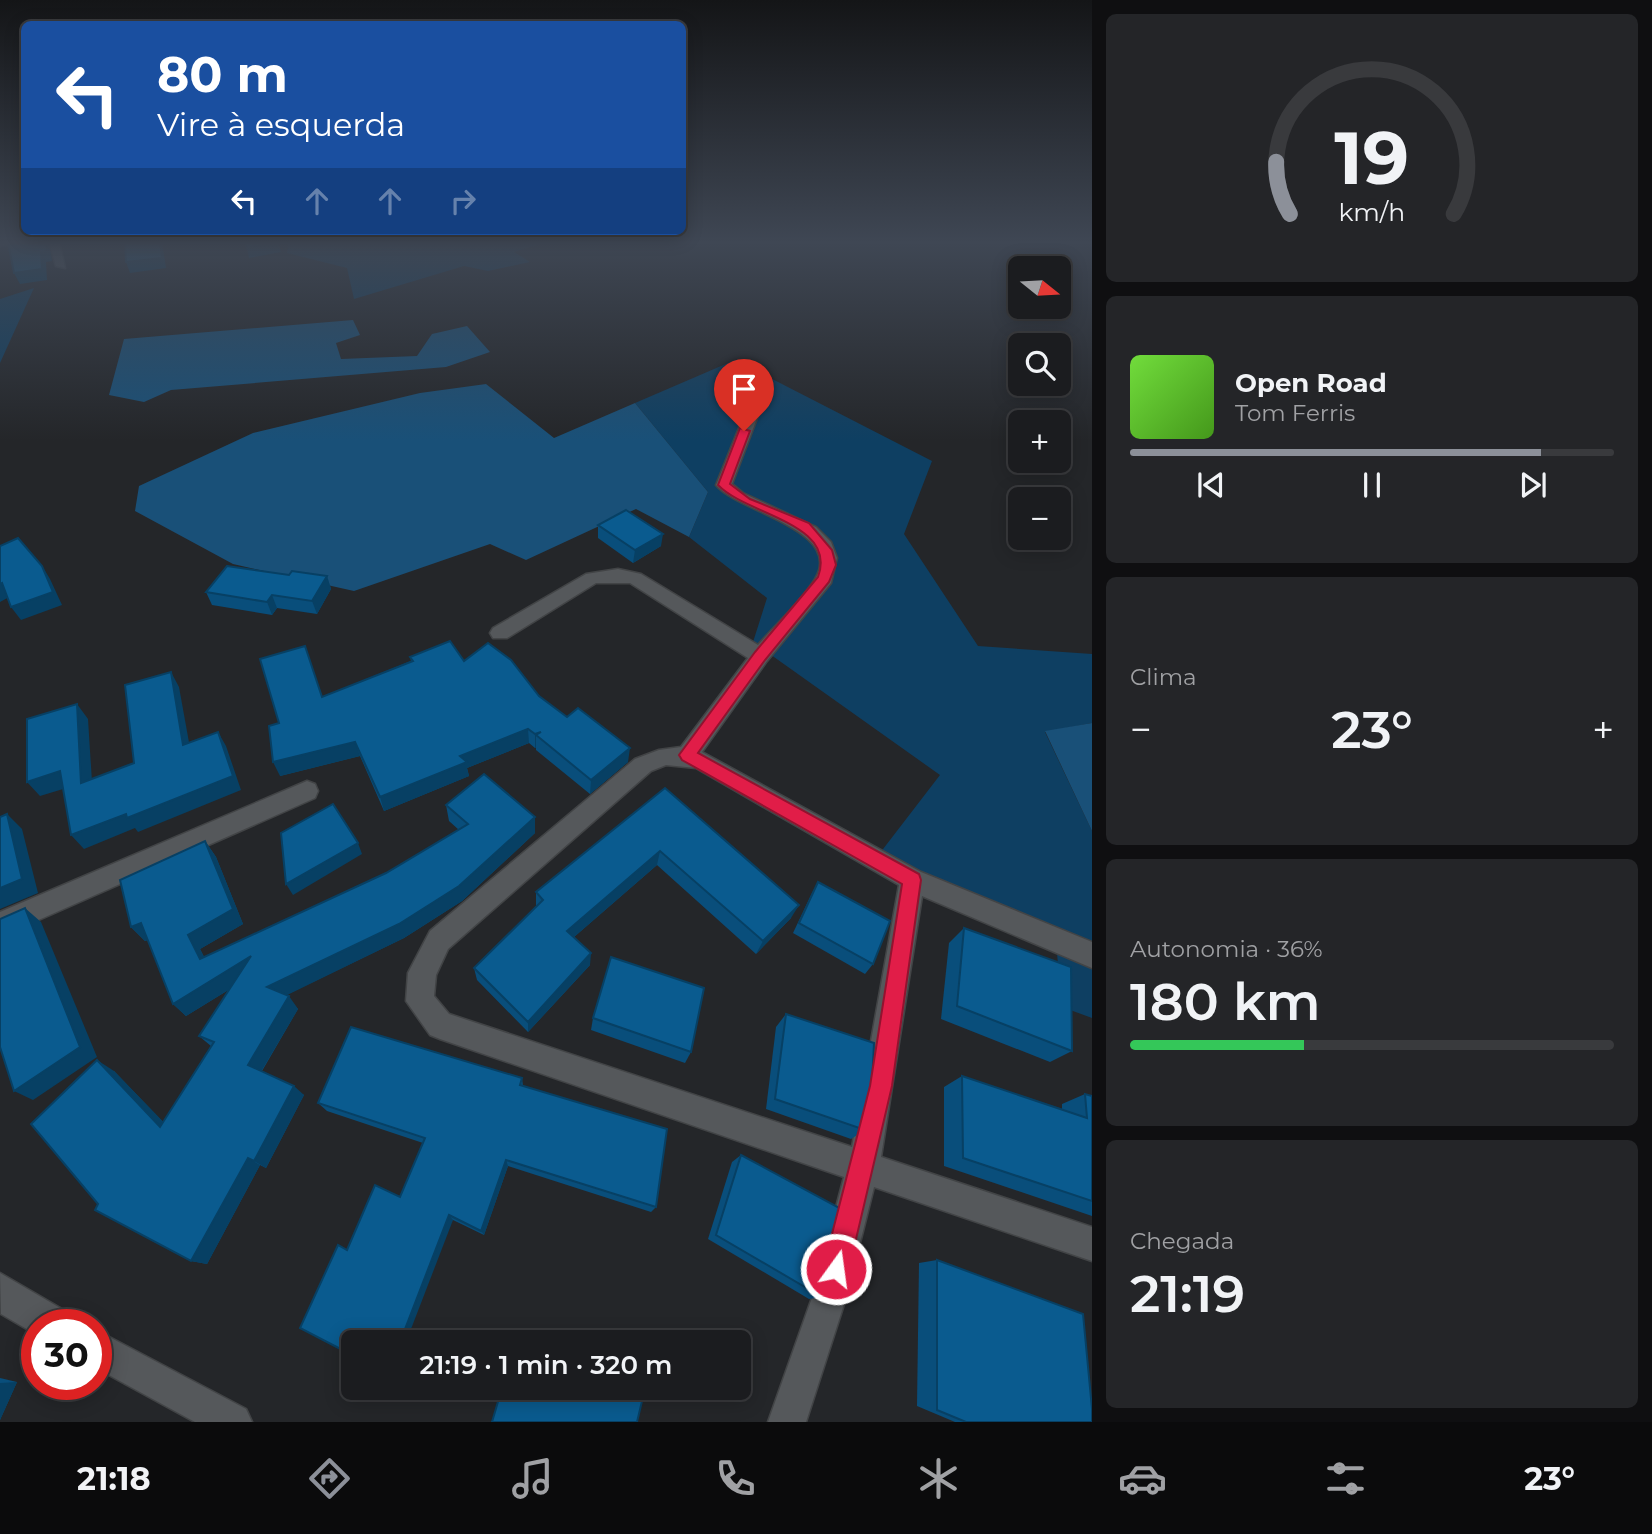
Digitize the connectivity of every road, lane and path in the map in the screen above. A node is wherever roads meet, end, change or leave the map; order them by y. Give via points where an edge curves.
1 (752, 413) dead end
2 (500, 633) dead end
3 (760, 656) junction
4 (688, 755) junction
5 (307, 791) dead end
6 (912, 880) junction
7 (0, 925) edge
8 (1092, 955) edge
9 (863, 1166) junction
10 (1092, 1244) edge
11 (0, 1290) edge
12 (25, 1309) edge
13 (112, 1357) edge
14 (233, 1422) edge
15 (787, 1422) edge

1 - 3 street via 724,485 746,501 805,525 825,550 830,565 825,579
2 - 3 street via 592,578 618,575 635,578
3 - 4 street
4 - 6 street
4 - 9 street via 659,757 643,765 456,923 439,940 422,973 420,1001 440,1025
5 - 7 street
6 - 8 street
6 - 9 street via 881,1086
9 - 10 street
9 - 15 street via 830,1295
11 - 12 street
13 - 14 street

